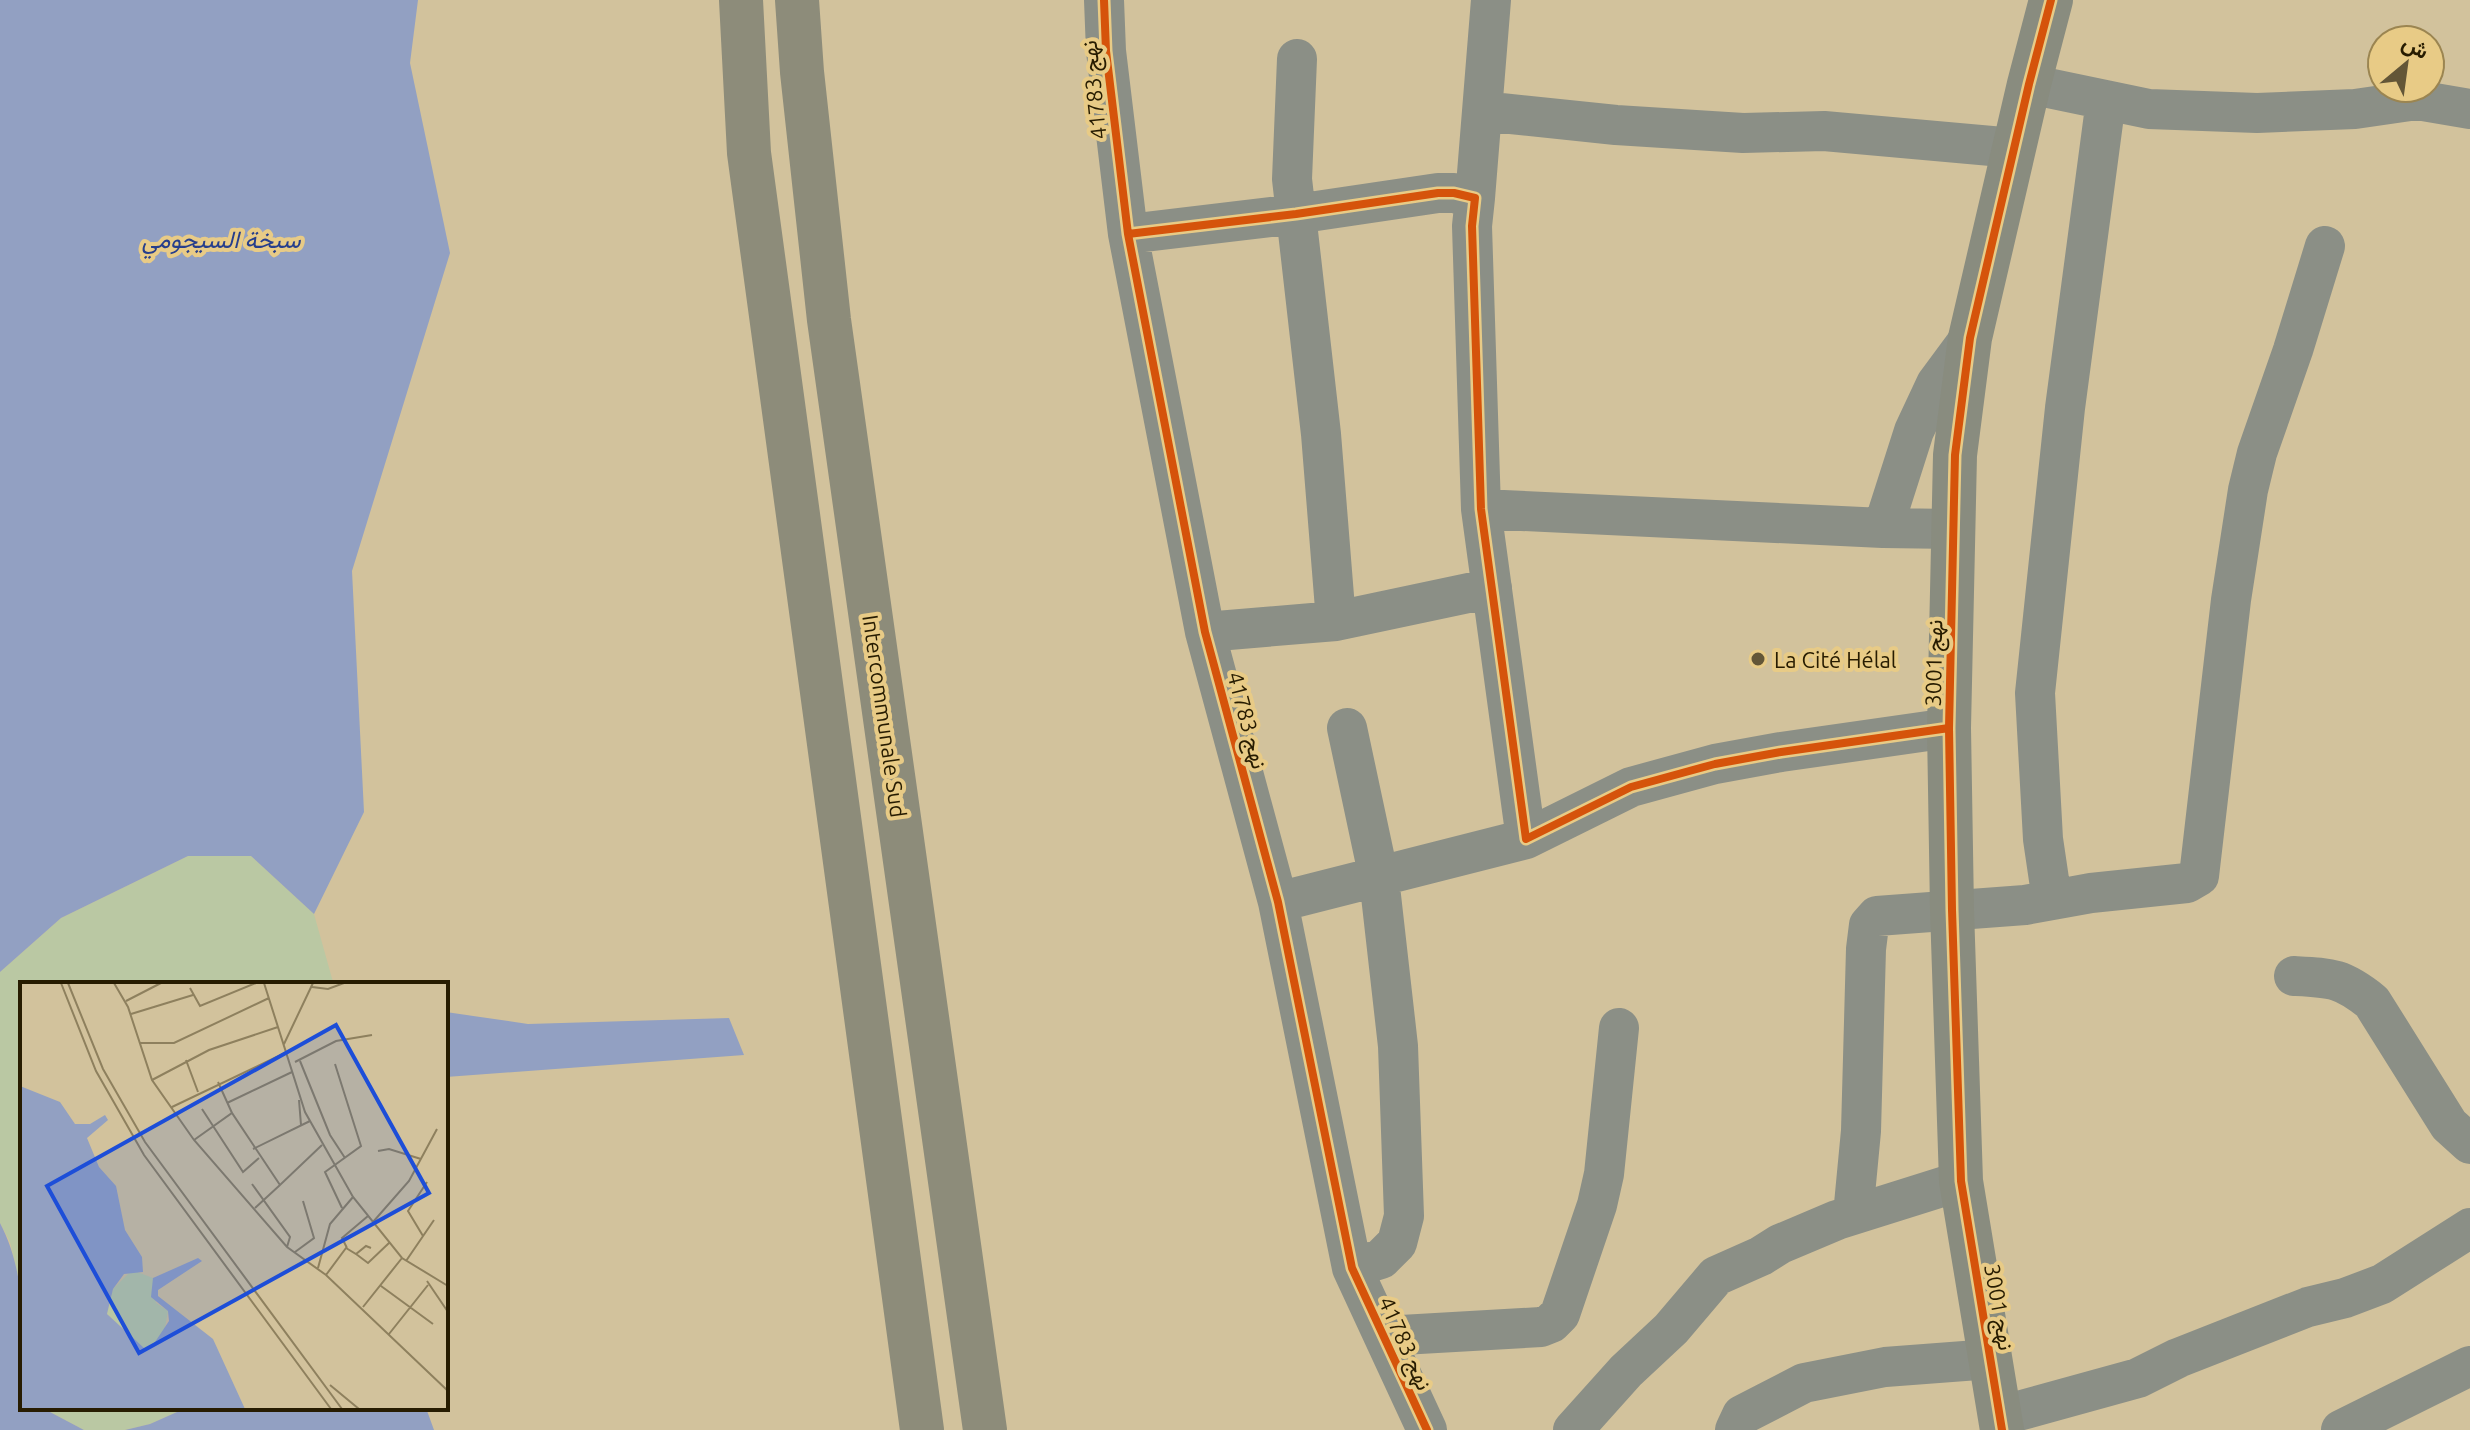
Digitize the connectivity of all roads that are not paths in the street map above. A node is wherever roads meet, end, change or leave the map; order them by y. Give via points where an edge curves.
1 (741, 0) edge
2 (797, 0) edge
3 (1104, 0) edge
4 (1491, 0) edge
5 (2051, 0) edge
6 (1297, 59) dead end
7 (2029, 84) junction
8 (2106, 100) junction
9 (2470, 109) edge
10 (1482, 111) junction
11 (2014, 148) junction
12 (1475, 198) junction
13 (1296, 214) junction
14 (1128, 234) junction
15 (2325, 246) dead end
16 (1970, 338) junction
17 (1481, 509) junction
18 (1883, 528) junction
19 (1954, 529) junction
20 (1492, 588) junction
21 (1336, 621) junction
22 (1205, 632) junction
23 (1347, 728) dead end
24 (1949, 728) junction
25 (1526, 839) junction
26 (1379, 878) junction
27 (2052, 900) junction
28 (1278, 902) junction
29 (1952, 910) junction
30 (2294, 976) dead end
31 (1619, 1028) dead end
32 (2470, 1144) edge
33 (1961, 1181) junction
34 (1853, 1215) junction
35 (2470, 1228) edge
36 (1352, 1268) junction
37 (1384, 1336) junction
38 (1991, 1359) junction
39 (2470, 1366) edge
40 (2001, 1423) edge
41 (922, 1430) edge
42 (985, 1430) edge
43 (1427, 1430) edge
44 (1573, 1430) edge
45 (1735, 1430) edge
46 (2341, 1430) edge

1 - 41 highway via 749,153
2 - 42 highway, Intercommunale Sud via 829,320
3 - 14 street, نهج 41783
4 - 10 street
5 - 7 street, نهج 3001
6 - 13 street via 1292,179
7 - 8 street
7 - 11 street, نهج 3001
8 - 9 street via 2149,109 2257,113 2417,100
8 - 27 street via 2065,408 2035,693
10 - 11 street via 1616,125 1743,133 1824,131
10 - 12 street
11 - 16 street, نهج 3001
12 - 13 street via 1438,193
12 - 17 street
13 - 14 street
13 - 21 street
14 - 22 street, نهج 41783
15 - 27 street via 2248,490 2199,876 2187,883
16 - 18 street via 1936,384
16 - 19 street, نهج 3001 via 1955,455
17 - 18 street
17 - 20 street
18 - 19 street
19 - 24 street, نهج 3001
20 - 21 street
20 - 25 street
21 - 22 street
22 - 28 street, نهج 41783
23 - 26 street
24 - 25 street via 1715,764 1631,787
24 - 29 street, نهج 3001
25 - 26 street
26 - 28 street
26 - 36 street via 1398,1046 1404,1216 1397,1243 1381,1259
27 - 29 street
28 - 36 street, نهج 41783
29 - 33 street, نهج 3001
29 - 34 street via 1877,916 1869,925
30 - 32 street via 2337,979 2372,1002 2449,1125
31 - 37 street via 1604,1174 1560,1314 1541,1327
33 - 34 street
33 - 38 street, نهج 3001
34 - 44 street via 1716,1276
35 - 40 street via 2382,1284 2308,1307 2138,1378
36 - 37 street, نهج 41783
37 - 43 street, نهج 41783
38 - 40 street, نهج 3001
38 - 45 street via 1885,1367 1804,1383 1742,1415
39 - 46 street

